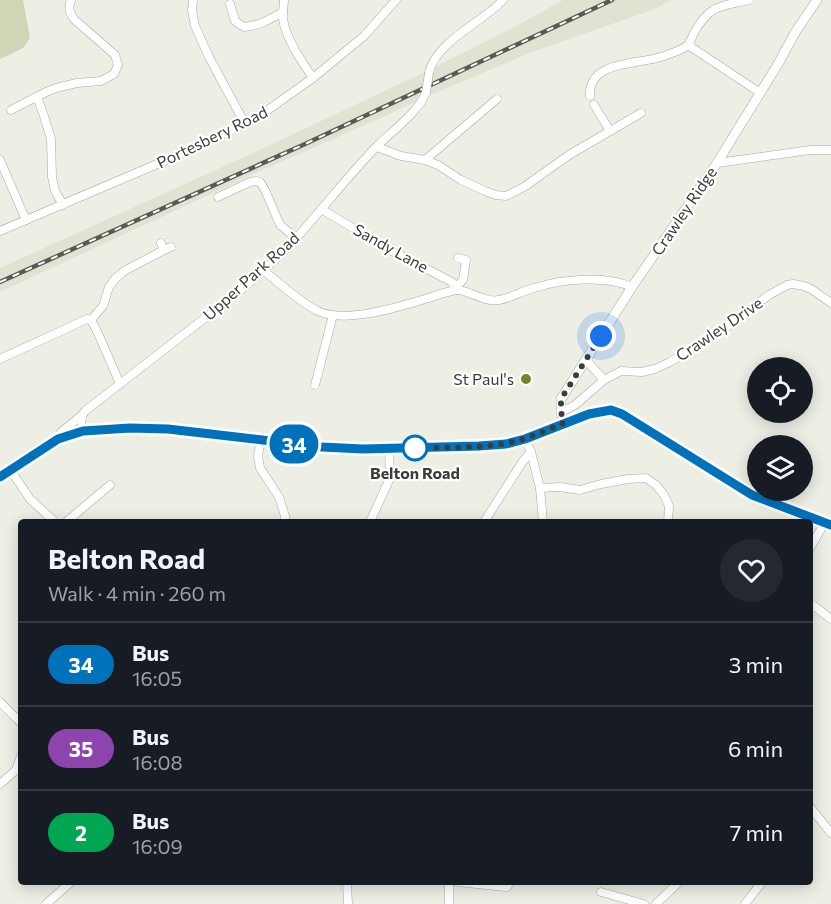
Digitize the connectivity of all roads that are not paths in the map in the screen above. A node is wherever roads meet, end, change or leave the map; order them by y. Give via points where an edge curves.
1 (71, 0) edge
2 (193, 0) edge
3 (284, 0) edge
4 (396, 0) edge
5 (503, 0) edge
6 (749, 0) edge
7 (817, 0) edge
8 (230, 4) dead end
9 (283, 12) junction
10 (688, 45) junction
11 (313, 78) junction
12 (759, 92) junction
13 (590, 96) dead end
14 (37, 97) junction
15 (497, 99) dead end
16 (594, 105) dead end
17 (11, 110) dead end
18 (641, 113) dead end
19 (245, 124) junction
20 (610, 131) junction
21 (377, 147) junction
22 (831, 150) edge
23 (0, 160) edge
24 (425, 160) junction
25 (717, 163) junction
26 (218, 197) dead end
27 (63, 205) junction
28 (321, 209) junction
29 (26, 220) junction
30 (0, 231) edge
31 (296, 238) junction
32 (165, 247) dead end
33 (458, 258) dead end
34 (263, 270) junction
35 (632, 287) junction
36 (457, 288) junction
37 (831, 303) edge
38 (333, 315) junction
39 (91, 320) junction
40 (0, 358) edge
41 (586, 360) junction
42 (604, 380) junction
43 (120, 384) junction
44 (315, 385) dead end
45 (561, 412) junction
46 (82, 415) junction
47 (564, 423) junction
48 (83, 431) junction
49 (58, 439) junction
50 (525, 439) junction
51 (261, 441) junction
52 (389, 449) junction
53 (531, 452) junction
54 (11, 471) junction
55 (0, 477) edge
56 (110, 485) dead end
57 (540, 488) junction
58 (52, 519) edge
59 (70, 519) edge
60 (285, 519) edge
61 (371, 519) edge
62 (486, 519) edge
63 (543, 519) edge
64 (668, 519) edge
65 (828, 524) edge
66 (813, 544) edge
67 (813, 606) edge
68 (831, 619) edge
69 (0, 702) edge
70 (18, 720) edge
71 (18, 764) edge
72 (0, 784) edge
73 (813, 811) edge
74 (831, 833) edge
75 (68, 885) edge
76 (347, 885) edge
77 (449, 885) edge
78 (486, 885) edge
79 (508, 885) edge
80 (675, 885) edge
81 (760, 885) edge
82 (601, 892) dead end
83 (46, 904) edge
84 (348, 904) edge
85 (449, 904) edge
86 (644, 904) edge
87 (656, 904) edge
88 (745, 904) edge

1 - 14 street via 70,14 115,55 117,68 101,81 77,83
2 - 19 street via 195,26
3 - 9 street
4 - 11 street, Portesbery Road via 364,36
5 - 21 street, Upper Park Road, bridge via 443,48 431,64 421,103
6 - 10 street via 711,11
7 - 12 street, Crawley Ridge
8 - 9 street via 236,21 244,27 268,21
9 - 11 street via 286,31
10 - 12 street
10 - 13 street via 653,60 615,65 594,80
11 - 19 street, Portesbery Road
12 - 25 street, Crawley Ridge
14 - 17 street
14 - 27 street via 51,140 55,191
15 - 24 street
16 - 20 street
18 - 20 street
19 - 27 street, Portesbery Road
20 - 24 street via 506,196 485,191
21 - 24 street
21 - 28 street, Upper Park Road
22 - 25 street
23 - 29 street
25 - 35 street, Crawley Ridge
26 - 31 street via 250,182 260,182 280,225
27 - 29 street, Portesbery Road
28 - 31 street, Upper Park Road
28 - 36 street, Sandy Lane
29 - 30 street, Portesbery Road
31 - 34 street, Upper Park Road
32 - 39 street via 115,279 103,306
33 - 36 street via 466,260 463,280
34 - 38 street via 319,312
34 - 43 street, Upper Park Road
35 - 36 street, Sandy Lane via 609,280 575,281 544,285 500,300
35 - 41 street, Crawley Ridge
36 - 38 street via 365,314
37 - 42 street, Crawley Drive via 811,289 787,285 670,362 642,372 621,371
38 - 44 street
39 - 40 street
39 - 43 street
41 - 42 street
41 - 45 street, Crawley Ridge via 561,399
42 - 45 street, Crawley Drive
43 - 46 street, Upper Park Road
45 - 47 street
46 - 48 street
46 - 49 street, Upper Park Road
47 - 50 street
47 - 65 street via 589,414 616,411 752,495
48 - 49 street
48 - 51 street via 160,428
49 - 54 street, Upper Park Road
50 - 52 street via 479,446
50 - 53 street
51 - 52 street
51 - 60 street via 260,468 279,496
52 - 61 street via 390,477
53 - 57 street
53 - 62 street
54 - 55 street, Upper Park Road
54 - 58 street via 30,499
56 - 59 street
57 - 63 street
57 - 64 street via 580,490 601,483 646,478 664,495 669,506
65 - 66 street
67 - 68 street
69 - 70 street
71 - 72 street
73 - 74 street
75 - 83 street
76 - 84 street
77 - 85 street
78 - 79 street
80 - 87 street
81 - 88 street
82 - 86 street

